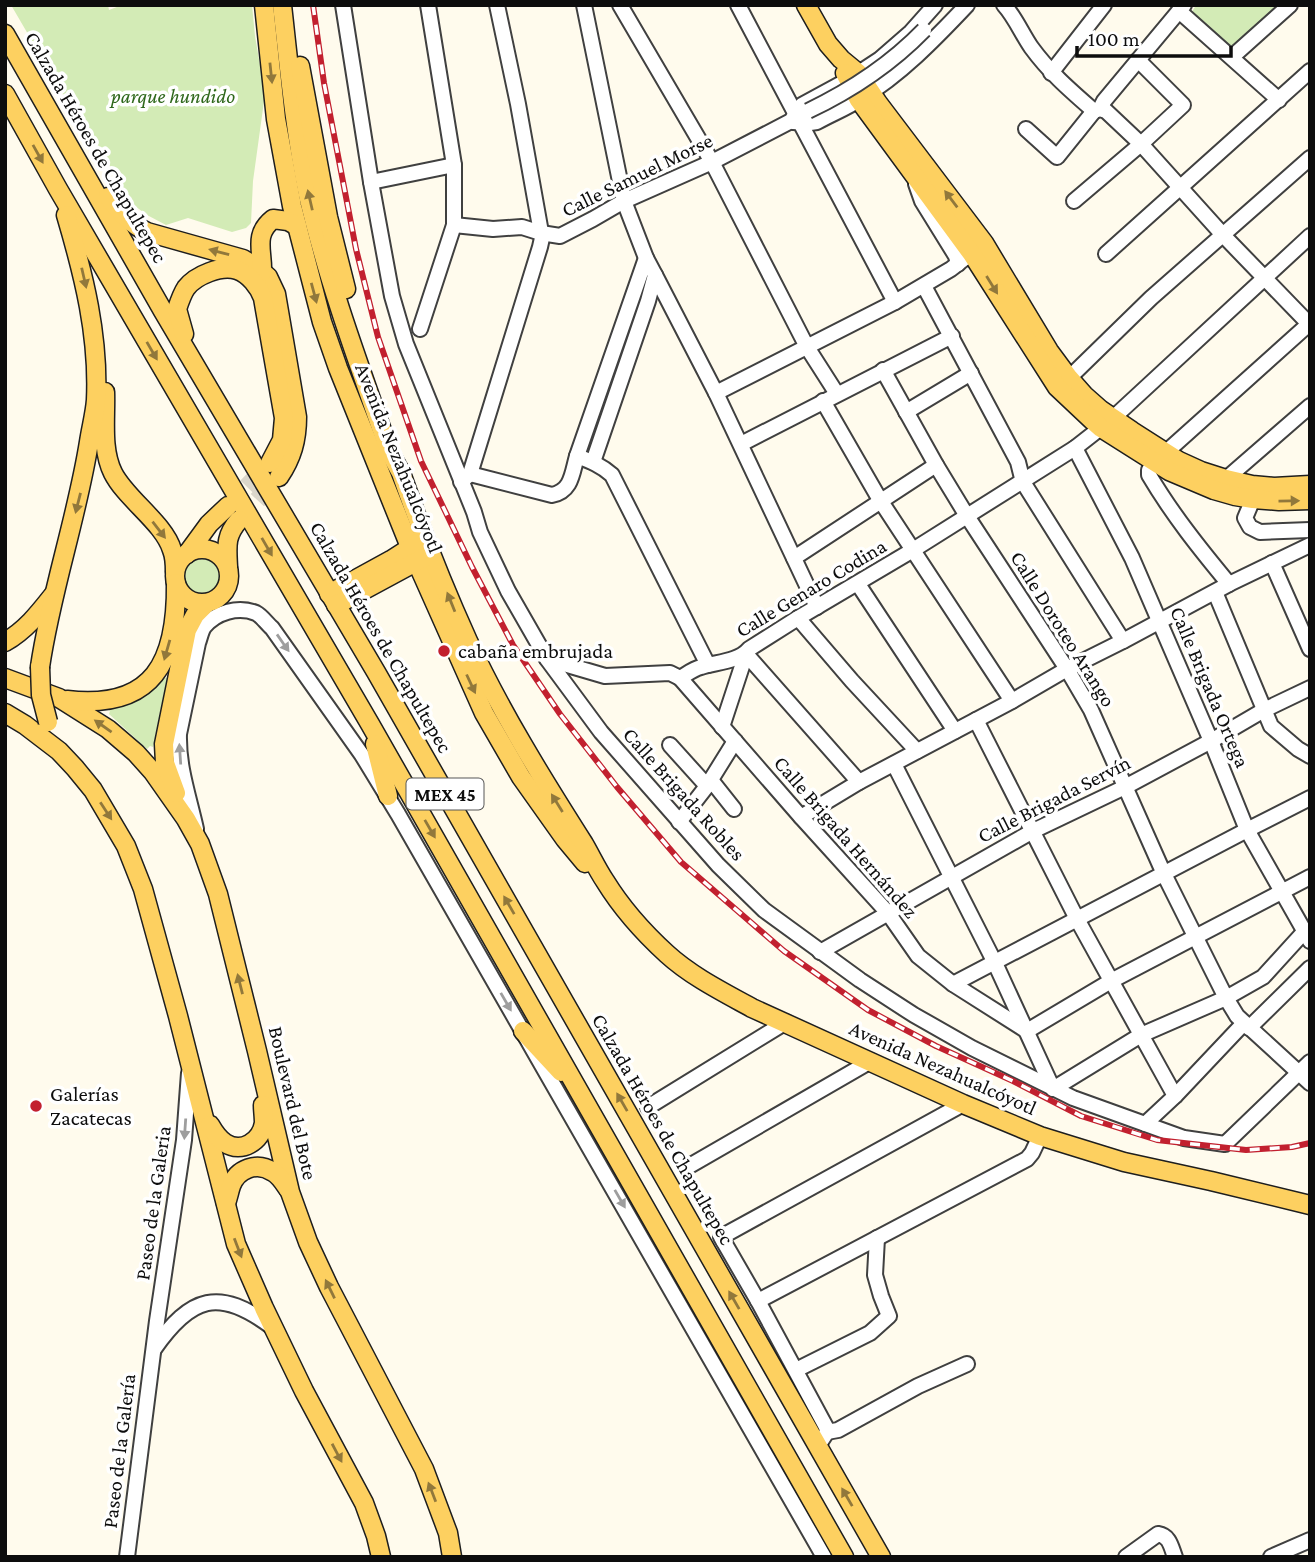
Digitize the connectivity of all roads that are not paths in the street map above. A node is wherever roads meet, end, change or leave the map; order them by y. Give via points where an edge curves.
1 (264, 5) edge
2 (282, 5) edge
3 (291, 5) edge
4 (343, 5) edge
5 (428, 5) edge
6 (497, 5) edge
7 (584, 5) edge
8 (620, 5) edge
9 (738, 5) edge
10 (806, 5) edge
11 (935, 5) edge
12 (944, 5) edge
13 (955, 5) edge
14 (967, 5) edge
15 (1004, 5) edge
16 (1024, 5) edge
17 (1104, 5) edge
18 (1290, 5) edge
19 (1182, 8) edge
20 (1013, 18) junction
21 (5, 34) edge
22 (1232, 57) junction
23 (880, 59) junction
24 (1138, 60) junction
25 (1310, 71) edge
26 (1051, 73) junction
27 (892, 76) junction
28 (853, 77) junction
29 (5, 94) edge
30 (865, 96) junction
31 (1279, 100) junction
32 (1097, 110) junction
33 (801, 118) junction
34 (1026, 129) dead end
35 (1141, 144) junction
36 (68, 146) junction
37 (1310, 158) edge
38 (712, 162) junction
39 (454, 165) junction
40 (371, 182) junction
41 (1179, 188) junction
42 (58, 189) junction
43 (624, 201) junction
44 (1074, 201) dead end
45 (454, 225) junction
46 (297, 226) junction
47 (541, 233) junction
48 (1223, 235) junction
49 (1310, 236) edge
50 (971, 254) junction
51 (1106, 254) dead end
52 (646, 258) junction
53 (262, 272) junction
54 (656, 275) junction
55 (1264, 278) junction
56 (924, 286) junction
57 (895, 302) junction
58 (1309, 324) edge
59 (420, 329) dead end
60 (94, 334) junction
61 (952, 336) junction
62 (807, 346) junction
63 (191, 357) junction
64 (883, 370) junction
65 (971, 373) junction
66 (1069, 378) junction
67 (716, 393) junction
68 (837, 394) junction
69 (823, 401) junction
70 (1310, 406) edge
71 (906, 412) junction
72 (1107, 424) junction
73 (741, 444) junction
74 (1075, 448) junction
75 (577, 457) junction
76 (1160, 458) junction
77 (593, 462) junction
78 (936, 465) junction
79 (401, 473) junction
80 (466, 478) junction
81 (1226, 479) junction
82 (1023, 482) junction
83 (1309, 488) edge
84 (1253, 499) junction
85 (880, 500) junction
86 (411, 502) junction
87 (394, 509) junction
88 (967, 516) junction
89 (1310, 530) edge
90 (1310, 545) edge
91 (421, 550) junction
92 (913, 550) junction
93 (187, 554) junction
94 (794, 558) junction
95 (1272, 564) junction
96 (229, 570) junction
97 (176, 577) junction
98 (858, 584) junction
99 (1229, 584) junction
100 (56, 591) junction
101 (1215, 592) junction
102 (332, 600) junction
103 (209, 602) junction
104 (817, 607) junction
105 (228, 611) junction
106 (798, 618) junction
107 (1158, 622) junction
108 (1123, 641) junction
109 (5, 642) edge
110 (1310, 649) edge
111 (746, 654) junction
112 (547, 659) junction
113 (708, 665) junction
114 (1067, 669) junction
115 (5, 678) edge
116 (680, 678) junction
117 (1310, 688) edge
118 (55, 697) junction
119 (1012, 701) junction
120 (1264, 710) junction
121 (5, 713) edge
122 (976, 720) junction
123 (370, 724) junction
124 (722, 727) junction
125 (955, 731) junction
126 (1212, 740) junction
127 (735, 741) junction
128 (670, 745) dead end
129 (59, 751) junction
130 (917, 751) junction
131 (1310, 756) edge
132 (894, 764) junction
133 (859, 782) junction
134 (709, 783) junction
135 (1125, 787) junction
136 (387, 796) junction
137 (1310, 799) edge
138 (734, 809) dead end
139 (801, 817) junction
140 (186, 819) junction
141 (679, 822) junction
142 (1247, 830) junction
143 (1033, 831) junction
144 (200, 844) junction
145 (1164, 874) junction
146 (1310, 877) edge
147 (951, 878) junction
148 (1281, 893) junction
149 (888, 913) junction
150 (1077, 919) junction
151 (1196, 937) junction
152 (1307, 937) edge
153 (820, 951) junction
154 (995, 963) junction
155 (1310, 968) edge
156 (1111, 981) junction
157 (953, 984) junction
158 (1226, 998) junction
159 (786, 1022) junction
160 (1247, 1025) junction
161 (523, 1031) junction
162 (1027, 1031) junction
163 (1141, 1035) junction
164 (190, 1061) junction
165 (871, 1061) junction
166 (1310, 1062) edge
167 (262, 1070) junction
168 (1305, 1078) edge
169 (1053, 1089) junction
170 (581, 1093) junction
171 (1175, 1096) junction
172 (963, 1104) junction
173 (649, 1107) dead end
174 (204, 1117) junction
175 (1145, 1124) junction
176 (1040, 1136) junction
177 (691, 1165) dead end
178 (290, 1192) junction
179 (226, 1203) junction
180 (1310, 1205) edge
181 (877, 1238) junction
182 (758, 1301) junction
183 (274, 1328) junction
184 (153, 1350) junction
185 (967, 1364) dead end
186 (796, 1370) junction
187 (822, 1439) junction
188 (1310, 1540) edge
189 (127, 1557) edge
190 (381, 1557) edge
191 (452, 1557) edge
192 (824, 1557) edge
193 (844, 1557) edge
194 (881, 1557) edge
195 (1126, 1557) edge
196 (1175, 1557) edge
197 (1271, 1557) edge

1 -> 46 main road, Avenida Nezahualcóyotl via 276,119
79 -> 2 main road, Avenida Nezahualcóyotl via 357,359 309,195
3 - 79 main road, Avenida Nezahualcóyotl via 328,217
4 - 40 street, Calle Brigada Robles
5 - 39 street
6 - 47 street
7 - 43 street
8 - 38 street
9 - 33 street
10 - 28 main road
11 - 23 street
12 - 33 street, Calle Samuel Morse, bridge via 883,67
13 - 33 street, Calle Samuel Morse, bridge via 887,70 838,102
14 - 27 street
15 - 20 street
16 - 20 street
17 - 26 street
18 - 22 street
19 - 22 street
19 - 24 street
20 - 26 street
21 - 36 main road, Calzada Héroes de Chapultepec / MEX 45
22 - 31 street
23 - 27 street
23 - 28 street
24 - 32 street
24 - 35 street via 1183,105
25 - 31 street
26 - 32 street
27 - 30 street
28 - 30 main road
28 - 33 street via 802,105
29 -> 42 main road, MEX 45
30 - 33 street via 817,122
50 -> 30 main road
30 - 50 main road
31 - 41 street
32 - 34 street via 1057,157
32 - 35 street via 1106,111
33 - 38 street, Calle Samuel Morse
33 - 57 street
35 - 41 street
35 - 44 street
53 -> 36 main road via 243,258 136,227
36 - 63 main road, Calzada Héroes de Chapultepec / MEX 45
37 - 48 street
38 - 43 street, Calle Samuel Morse
38 - 62 street
39 - 40 street
39 - 45 street
40 - 80 street, Calle Brigada Robles via 392,296 407,344
41 - 48 street
41 - 51 street
42 -> 60 main road via 80,262
42 -> 123 main road, MEX 45
43 - 47 street, Calle Samuel Morse via 560,236
43 - 52 street
45 - 47 street, Calle Samuel Morse via 522,227
45 - 59 street
46 - 53 main road via 273,219 264,227 259,246
46 -> 87 main road, Avenida Nezahualcóyotl via 322,323
47 - 80 street via 541,247
48 - 55 street
48 - 66 street
49 - 55 street, Calle Genaro Codina
50 - 56 street
50 - 66 main road
50 -> 72 main road via 1057,387
52 - 54 street
52 - 75 street
53 - 63 main road via 276,294 297,417 293,451 275,470 284,418 263,298 250,279 236,270 217,270 186,289 177,309
54 - 67 street
54 - 77 street
55 - 58 street
55 - 72 street, Calle Genaro Codina
56 - 57 street
56 - 61 street
57 - 62 street
58 - 76 street
60 -> 97 main road via 105,393 106,454 112,472 172,549
60 -> 100 main road via 96,400 83,482
61 - 64 street
61 - 65 street
62 - 67 street
62 - 68 street
63 - 102 main road, Calzada Héroes de Chapultepec / MEX 45
64 - 68 street
64 - 71 street, Calle Doroteo Arango
65 - 71 street
65 - 82 street via 1018,462
66 - 72 main road
67 - 73 street
68 - 69 street
69 - 73 street
69 - 85 street
70 - 81 street
71 - 78 street, Calle Doroteo Arango
72 - 74 street, Calle Genaro Codina
72 - 76 main road
73 - 94 street
74 - 82 street, Calle Genaro Codina
74 - 107 street, Calle Brigada Ortega via 1132,558
75 - 77 street
75 - 80 street via 568,486 556,494
76 - 81 main road
76 - 84 main road via 1191,482
76 - 99 street via 1149,475
77 - 113 street via 612,475
78 - 85 street
78 - 88 street, Calle Doroteo Arango
79 - 86 main road, Avenida Nezahualcóyotl
80 - 112 street, Calle Brigada Robles via 480,532
81 - 83 main road
82 - 88 street, Calle Genaro Codina
82 - 108 street
84 -> 83 main road via 1279,501
84 - 89 street via 1245,518 1250,527 1260,532
85 - 92 street
85 - 94 street
86 - 87 main road
86 - 91 main road, Avenida Nezahualcóyotl
87 - 91 main road, Avenida Nezahualcóyotl
88 - 92 street, Calle Genaro Codina
88 - 114 street, Calle Doroteo Arango
90 - 95 street
91 - 102 main road
91 - 159 main road, Avenida Nezahualcóyotl via 468,679 504,750 577,855 668,956 724,993
92 - 98 street, Calle Genaro Codina
92 - 119 street
93 - 96 main road via 212,550
93 - 96 main road via 209,524 233,513
93 - 97 main road
94 - 104 street
95 - 99 street
95 - 110 street
96 - 103 main road via 226,590
97 - 103 main road via 188,599
97 -> 118 main road via 176,615 161,666 150,680 116,699
98 - 104 street, Calle Genaro Codina
98 - 125 street
99 - 101 street
100 - 109 main road via 32,622
100 - 129 main road, bridge via 40,667 41,695
101 - 107 street
101 - 120 street
187 -> 102 main road, Calzada Héroes de Chapultepec / MEX 45
103 - 105 street
103 - 140 main road via 187,630 164,744 165,763
104 - 106 street, Calle Genaro Codina
105 -> 136 street via 257,614 272,628
144 -> 105 street via 180,762 180,734 203,628
106 - 111 street, Calle Genaro Codina
106 - 130 street
107 - 108 street
107 - 126 street, Calle Brigada Ortega
108 - 114 street
111 - 113 street, Calle Genaro Codina
111 - 124 street
111 - 133 street
112 - 116 street via 605,676 670,673
112 - 141 street, Calle Brigada Robles via 601,732
113 - 116 street, Calle Genaro Codina
114 - 119 street
114 - 135 street, Calle Doroteo Arango
115 - 118 main road
116 - 124 street, Calle Brigada Hernández
117 - 120 street, Calle Brigada Servín
140 -> 118 main road, Boulevard del Bote via 136,753 108,729
119 - 122 street
120 - 126 street, Calle Brigada Servín
120 - 131 street via 1272,726
121 - 129 main road
122 - 125 street
122 - 143 street
123 - 136 main road
123 -> 170 main road, MEX 45
124 - 127 street, Calle Brigada Hernández
125 - 130 street
126 - 135 street, Calle Brigada Servín
126 - 142 street, Calle Brigada Ortega
127 - 134 street
127 - 139 street, Calle Brigada Hernández
128 - 134 street
129 -> 164 main road via 93,790 127,846
130 - 132 street
132 - 133 street
132 - 147 street
133 - 139 street
134 - 138 street
134 - 141 street
135 - 143 street, Calle Brigada Servín
135 - 145 street, Calle Doroteo Arango
136 -> 161 street
137 - 142 street
139 - 149 street, Calle Brigada Hernández
140 - 144 main road, Boulevard del Bote
141 - 153 street, Calle Brigada Robles via 764,910
142 - 145 street
142 - 148 street, Calle Brigada Ortega
143 - 147 street, Calle Brigada Servín
143 - 150 street
167 -> 144 main road, Boulevard del Bote via 218,894
145 - 150 street
145 - 151 street, Calle Doroteo Arango
146 - 148 street
147 - 149 street, Calle Brigada Servín
147 - 154 street
148 - 151 street
148 - 152 street, Calle Brigada Ortega
149 - 153 street, Calle Brigada Servín
149 - 157 street, Calle Brigada Hernández via 918,956
150 - 154 street
150 - 156 street
151 - 156 street
151 - 158 street, Calle Doroteo Arango
152 - 158 street via 1263,976
153 - 169 street, Calle Brigada Robles via 914,1015
154 - 157 street
154 - 162 street
155 - 160 street
156 - 162 street
156 - 163 street
157 - 162 street, Calle Brigada Hernández
158 - 160 street, Calle Doroteo Arango
158 - 163 street
159 - 165 main road, Avenida Nezahualcóyotl
159 - 173 street
160 - 168 street, Calle Doroteo Arango
160 - 171 street
161 - 170 main road
161 -> 192 street
162 - 169 street
163 - 169 street
163 - 171 street
164 - 174 main road
164 -> 184 street, Paseo de la Galeria via 184,1140
165 - 172 main road, Avenida Nezahualcóyotl
165 - 177 street
166 - 168 street
167 - 174 main road via 264,1124 252,1143 237,1148 224,1143
167 - 178 main road, Boulevard del Bote
168 - 175 street, Calle Brigada Robles via 1225,1144 1184,1138
169 - 175 street, Calle Brigada Robles
170 - 193 main road, MEX 45
171 - 175 street
172 - 176 main road, Avenida Nezahualcóyotl
172 - 182 street via 721,1237
174 - 179 main road
176 - 180 main road, Avenida Nezahualcóyotl via 1124,1162
176 - 181 street via 1027,1159
178 - 179 main road via 274,1172 252,1167 231,1184
191 -> 178 main road, Boulevard del Bote via 448,1532 424,1469 329,1287
179 -> 183 main road via 236,1244
181 - 182 street
181 - 186 street via 875,1275 889,1316 870,1333
182 - 186 street
183 - 184 street via 242,1307 206,1303 178,1319
183 -> 190 main road via 364,1503
184 - 189 street, Paseo de la Galería
185 - 187 street
186 - 187 street via 826,1427
194 -> 187 main road, Calzada Héroes de Chapultepec / MEX 45
188 - 197 street
195 - 196 street via 1158,1534 1169,1540

